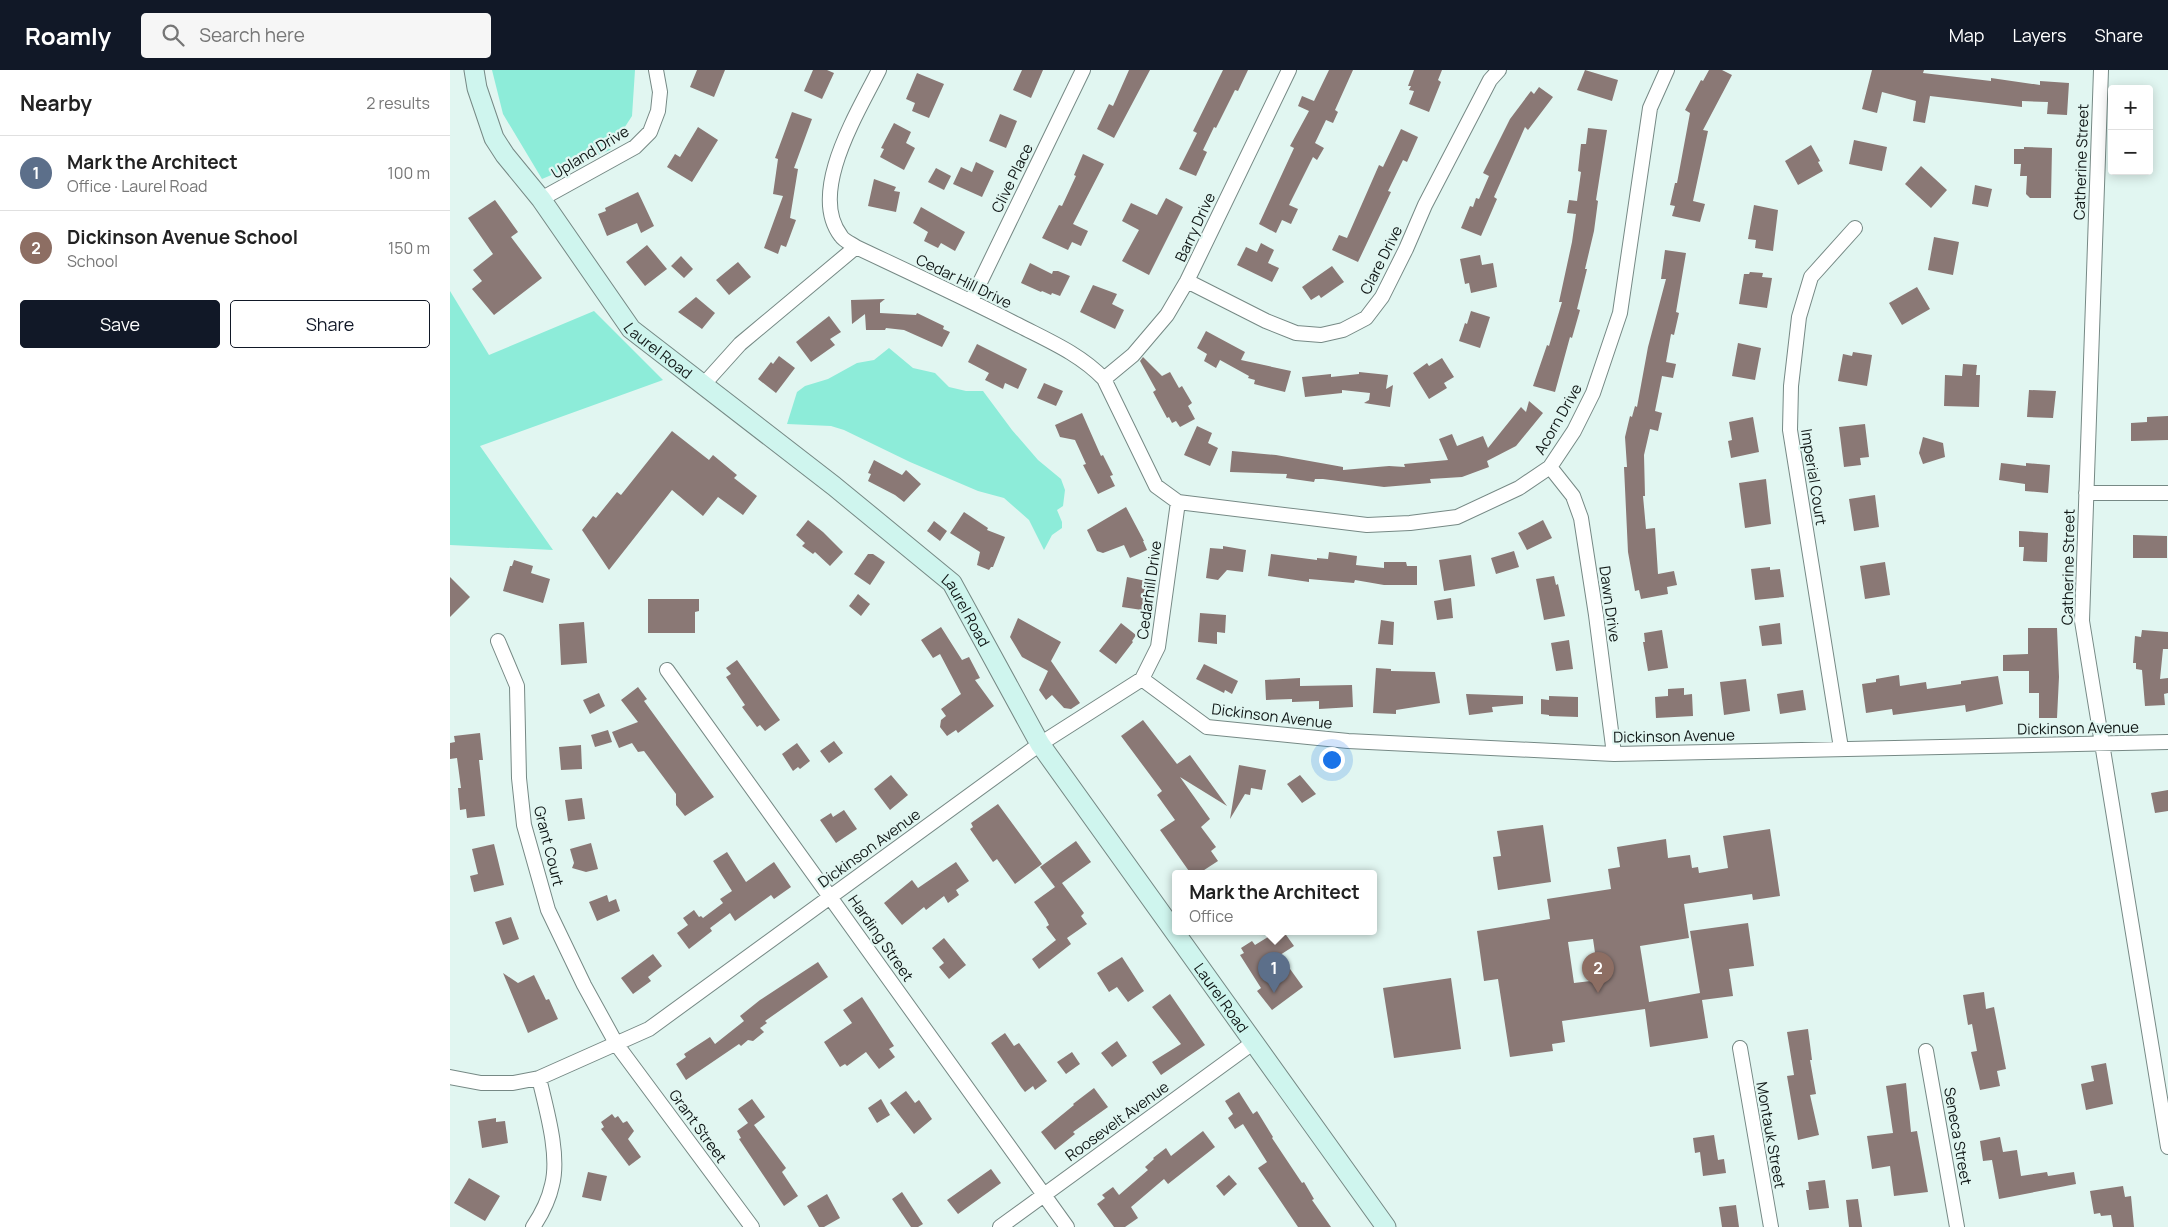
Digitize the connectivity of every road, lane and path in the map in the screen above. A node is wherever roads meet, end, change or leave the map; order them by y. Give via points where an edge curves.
1 (474, 70) edge
2 (656, 70) edge
3 (879, 70) edge
4 (1084, 70) edge
5 (1289, 70) edge
6 (1499, 70) edge
7 (1667, 70) edge
8 (2101, 70) edge
9 (541, 200) junction
10 (1855, 228) dead end
11 (856, 247) junction
12 (1187, 281) junction
13 (971, 301) junction
14 (1104, 380) junction
15 (704, 384) junction
16 (1550, 467) junction
17 (2086, 493) junction
18 (2168, 493) edge
19 (1178, 502) junction
20 (498, 641) dead end
21 (667, 670) dead end
22 (1142, 679) junction
23 (2168, 742) edge
24 (2100, 743) junction
25 (1040, 744) junction
26 (1841, 748) junction
27 (1614, 754) junction
28 (831, 896) junction
29 (1172, 928) edge
30 (1177, 935) edge
31 (1254, 1042) junction
32 (617, 1044) junction
33 (1740, 1048) dead end
34 (1926, 1051) dead end
35 (450, 1077) edge
36 (539, 1078) junction
37 (2168, 1147) edge
38 (1044, 1195) junction
39 (533, 1227) edge
40 (752, 1227) edge
41 (1000, 1227) edge
42 (1067, 1227) edge
43 (1386, 1227) edge
44 (1771, 1227) edge
45 (1957, 1227) edge

1 - 9 main road, Laurel Road via 494,138
2 - 9 street, Upland Drive via 660,92 658,111 650,132 635,147
3 - 11 street, Cedar Hill Drive via 836,160 830,185 830,207 835,224 841,237
4 - 13 street, Clive Place
5 - 12 street, Barry Drive
6 - 12 street, Clare Drive via 1490,80 1425,205 1382,297 1366,318 1343,330 1321,335 1296,333
7 - 16 street, Acorn Drive via 1650,108 1617,321 1593,393 1574,431
8 - 17 street, Catherine Street
9 - 15 main road, Laurel Road via 632,329
10 - 26 street, Imperial Court via 1811,277 1799,317 1791,386 1790,430
11 - 13 street, Cedar Hill Drive
11 - 15 street via 740,344
12 - 14 street, Barry Drive via 1162,322 1133,355
13 - 14 street, Cedar Hill Drive via 1075,354
14 - 19 street, Cedar Hill Drive via 1156,486
15 - 25 main road, Laurel Road via 952,583
16 - 19 street, Acorn Drive via 1519,488 1457,517 1410,524 1366,525
16 - 27 street, Dawn Drive via 1572,496 1581,518
17 - 18 street
17 - 24 street, Catherine Street via 2082,621
19 - 22 street, Cedarhill Drive via 1158,647
20 - 32 street, Grant Court via 517,686 519,778 524,826 548,910
21 - 28 street, Harding Street
22 - 25 street, Dickinson Avenue
22 - 27 street, Dickinson Avenue via 1207,727 1348,741
23 - 24 street, Dickinson Avenue
24 - 26 street, Dickinson Avenue
24 - 37 street, Catherine Street
25 - 28 street, Dickinson Avenue
25 - 29 main road, Laurel Road
26 - 27 street, Dickinson Avenue
28 - 32 street, Dickinson Avenue via 649,1029
28 - 38 street, Harding Street
30 - 31 main road, Laurel Road
31 - 38 street, Roosevelt Avenue
31 - 43 main road, Laurel Road
32 - 36 street, Dickinson Avenue
32 - 40 street, Grant Street
33 - 44 street, Montauk Street
34 - 45 street, Seneca Street
35 - 36 street, Dickinson Avenue via 481,1083
36 - 39 street via 553,1151 552,1184
38 - 41 street, Roosevelt Avenue
38 - 42 street, Harding Street

